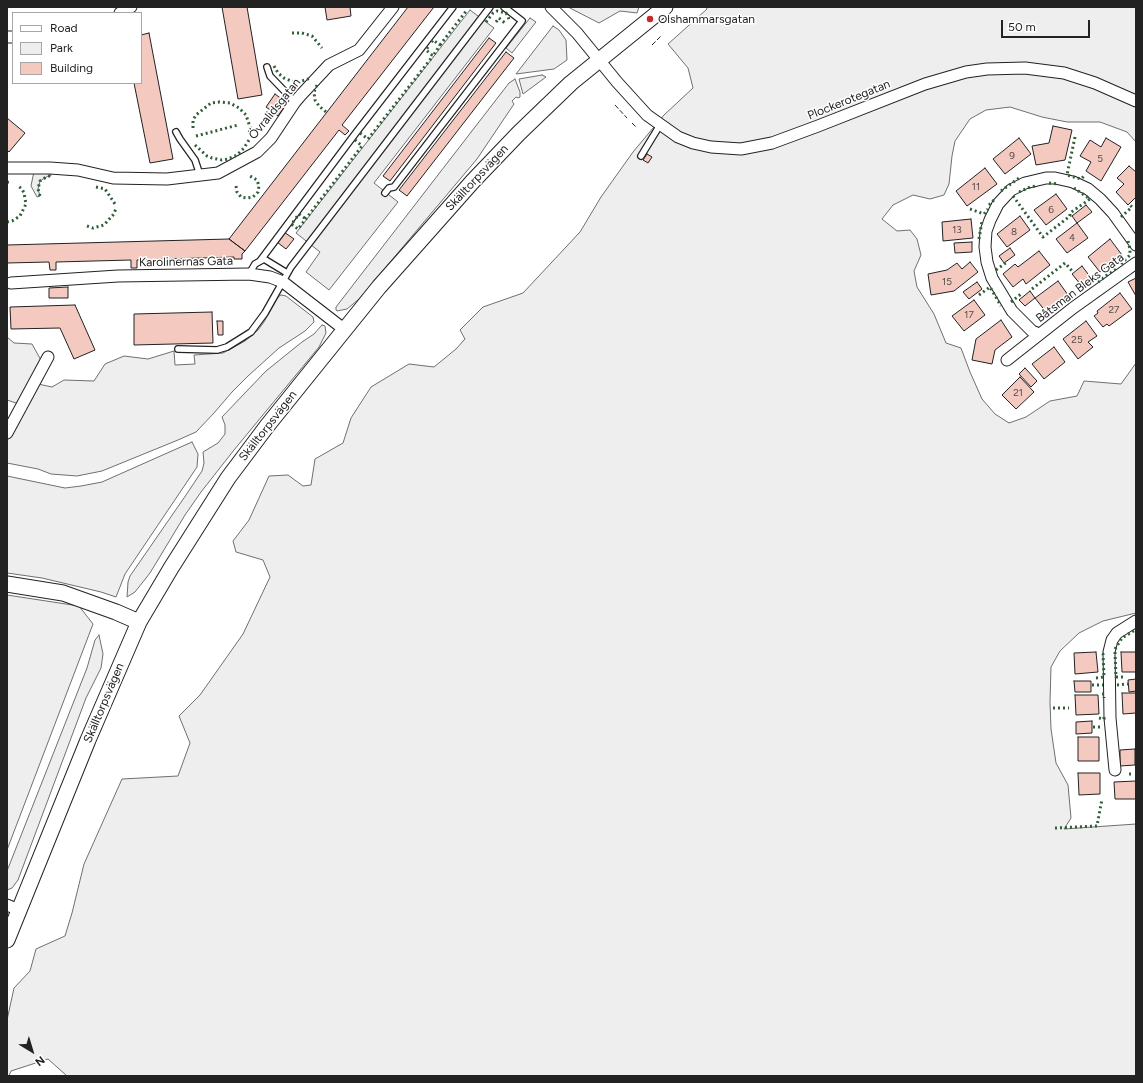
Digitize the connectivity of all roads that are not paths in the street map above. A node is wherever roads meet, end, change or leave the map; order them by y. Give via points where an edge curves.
1 (132, 7) edge
2 (393, 7) edge
3 (453, 7) edge
4 (490, 7) edge
5 (504, 7) edge
6 (551, 7) edge
7 (665, 7) edge
8 (122, 12) edge
9 (599, 60) junction
10 (267, 67) dead end
11 (1136, 100) edge
12 (295, 102) junction
13 (660, 125) junction
14 (176, 132) dead end
15 (641, 156) dead end
16 (7, 168) edge
17 (200, 175) junction
18 (386, 192) dead end
19 (1136, 245) edge
20 (260, 261) junction
21 (1136, 263) edge
22 (249, 274) junction
23 (285, 277) junction
24 (11, 283) dead end
25 (345, 330) junction
26 (1039, 334) junction
27 (178, 349) dead end
28 (48, 357) dead end
29 (1007, 360) dead end
30 (7, 433) edge
31 (7, 584) edge
32 (1136, 621) edge
33 (139, 622) junction
34 (1115, 770) dead end
35 (13, 908) edge
36 (7, 940) edge

1 - 8 street
2 - 12 street, Övralidsgatan via 359,50 329,65
3 - 20 lane
4 - 23 lane
5 - 18 lane via 522,21 394,187
6 - 9 street
7 - 9 street, Skälltorpsvägen
9 - 13 street, Plockerotegatan via 640,108
9 - 25 street, Skälltorpsvägen via 571,83 473,181
10 - 12 lane via 270,76
11 - 13 street, Plockerotegatan via 1064,73 1003,68 966,72 934,80 793,136 751,148 724,149 703,146 678,137
12 - 17 street, Övralidsgatan via 271,138 257,152 218,173
13 - 15 lane
14 - 17 lane via 195,160
16 - 17 street, Övralidsgatan via 78,170 113,178 167,179
19 - 26 street, Båtsman Bleks Gata via 1100,199 1088,189 1073,182 1046,178 1024,183 1011,190 998,204 986,231 987,262 992,278 1012,311 1032,331
20 - 22 lane via 251,268
20 - 23 lane via 266,260
21 - 26 street, Båtsman Bleks Gata
22 - 23 street, Karolinernas Gata
22 - 24 street, Karolinernas Gata via 118,276
23 - 25 street, Karolinernas Gata
23 - 27 lane via 251,332 227,347 217,350
25 - 33 street, Skälltorpsvägen via 228,478
26 - 29 street, Båtsman Bleks Gata
28 - 30 street
31 - 33 street via 63,594
32 - 34 street via 1117,633 1109,652 1110,718
33 - 35 street, Skälltorpsvägen
35 - 36 street, Skälltorpsvägen

